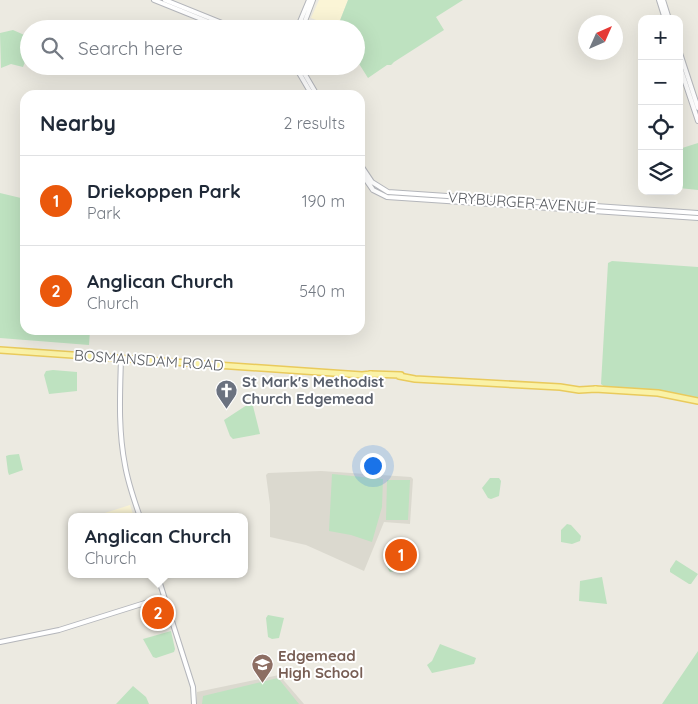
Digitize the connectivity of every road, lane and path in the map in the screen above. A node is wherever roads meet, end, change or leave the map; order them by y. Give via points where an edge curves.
1 (154, 0) edge
2 (165, 0) edge
3 (309, 0) edge
4 (313, 0) edge
5 (659, 0) edge
6 (663, 0) edge
7 (664, 15) edge
8 (668, 15) edge
9 (204, 20) edge
10 (214, 20) edge
11 (301, 20) edge
12 (305, 20) edge
13 (682, 60) edge
14 (300, 75) edge
15 (305, 75) edge
16 (683, 76) edge
17 (309, 90) edge
18 (314, 90) edge
19 (698, 108) edge
20 (698, 121) edge
21 (365, 172) edge
22 (365, 178) edge
23 (698, 213) edge
24 (698, 218) edge
25 (0, 350) edge
26 (121, 358) junction
27 (698, 401) edge
28 (139, 513) edge
29 (158, 578) edge
30 (164, 597) junction
31 (0, 642) edge
32 (194, 704) edge

1 - 9 street
2 - 10 street
3 - 11 street
4 - 12 street
5 - 7 street
6 - 8 street
13 - 19 street
14 - 17 street
15 - 18 street
16 - 20 street
21 - 23 street, VRYBURGER AVENUE via 372,182 388,192
22 - 24 street, VRYBURGER AVENUE via 372,189 387,197
25 - 26 main road, BOSMANSDAM ROAD
26 - 27 main road, BOSMANSDAM ROAD via 579,390 658,392
26 - 28 street via 119,408 123,456
29 - 30 street
30 - 31 street via 59,630
30 - 32 street via 193,687

